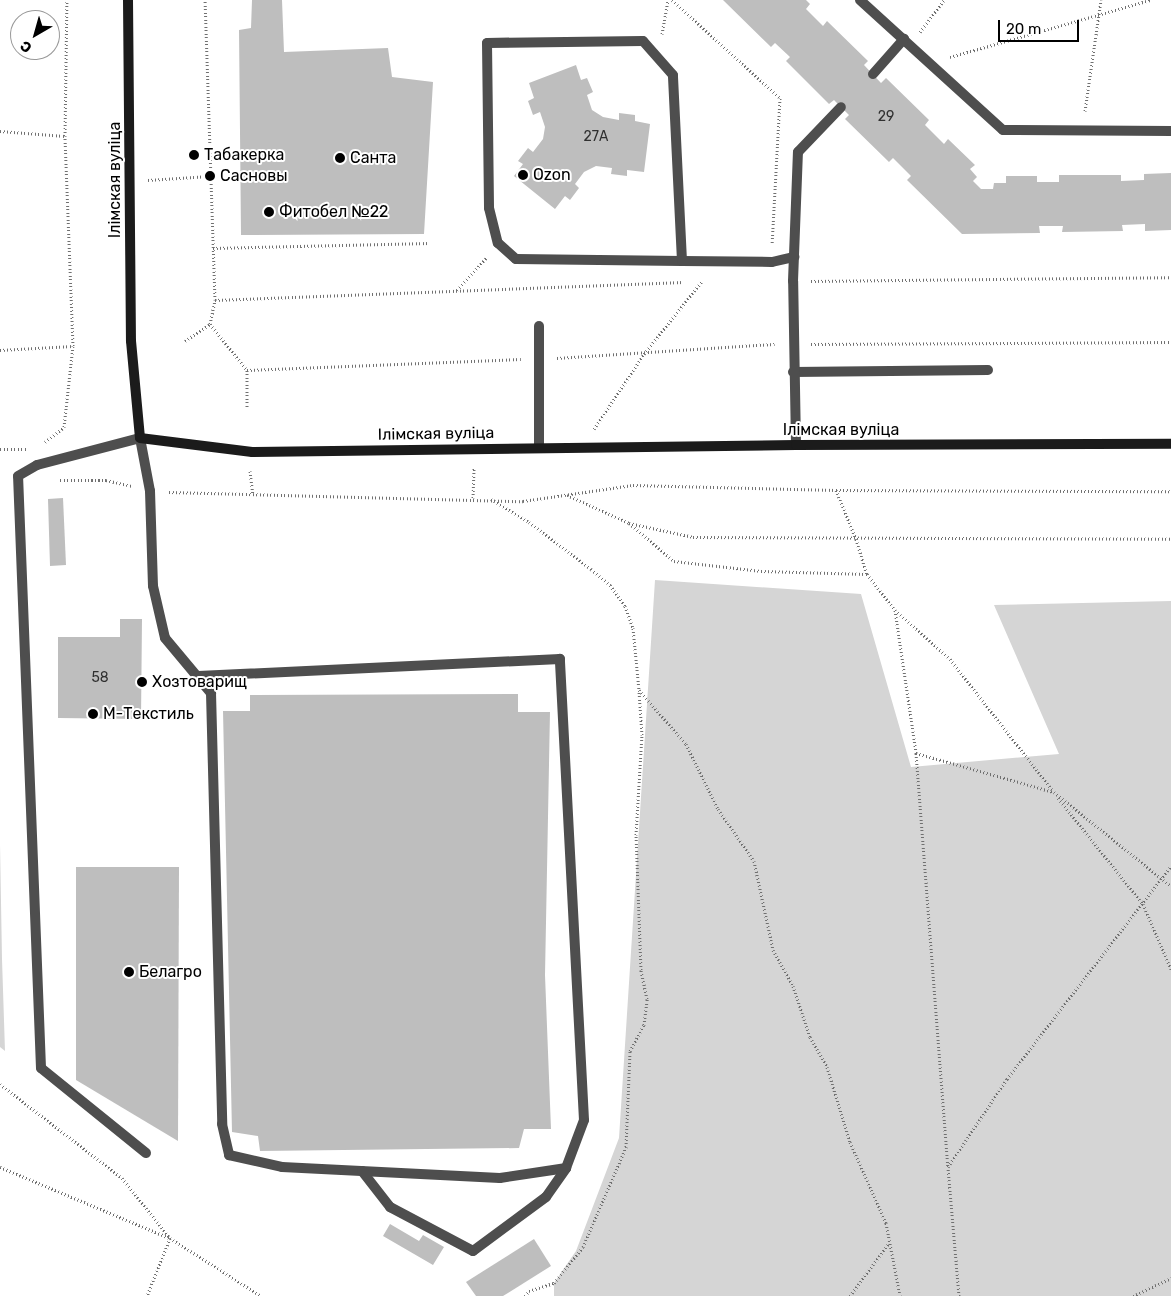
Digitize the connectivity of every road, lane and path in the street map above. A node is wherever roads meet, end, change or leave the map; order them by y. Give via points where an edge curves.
1 (67, 0) edge
2 (128, 0) edge
3 (205, 0) edge
4 (668, 0) edge
5 (672, 0) edge
6 (860, 0) edge
7 (944, 0) edge
8 (1101, 0) edge
9 (1150, 0) edge
10 (1099, 13) junction
11 (907, 42) junction
12 (658, 59) junction
13 (928, 64) junction
14 (872, 74) dead end
15 (841, 107) dead end
16 (0, 131) edge
17 (1171, 131) edge
18 (1082, 132) junction
19 (65, 136) junction
20 (210, 176) junction
21 (130, 181) junction
22 (430, 243) dead end
23 (498, 243) junction
24 (213, 248) junction
25 (794, 257) junction
26 (682, 261) junction
27 (772, 262) junction
28 (1171, 277) edge
29 (702, 281) junction
30 (711, 281) dead end
31 (793, 281) junction
32 (457, 290) junction
33 (215, 300) junction
34 (210, 324) junction
35 (539, 326) dead end
36 (776, 335) dead end
37 (185, 341) dead end
38 (1171, 342) edge
39 (776, 344) junction
40 (793, 344) junction
41 (73, 346) junction
42 (0, 350) edge
43 (644, 354) junction
44 (541, 358) junction
45 (246, 370) junction
46 (988, 370) dead end
47 (793, 372) junction
48 (247, 406) dead end
49 (140, 438) junction
50 (1171, 444) edge
51 (796, 445) junction
52 (474, 448) junction
53 (539, 448) junction
54 (581, 448) junction
55 (0, 449) edge
56 (37, 449) junction
57 (37, 464) junction
58 (250, 470) dead end
59 (57, 480) dead end
60 (836, 490) junction
61 (150, 491) junction
62 (1171, 491) edge
63 (253, 495) junction
64 (566, 495) junction
65 (473, 498) junction
66 (490, 499) junction
67 (629, 523) junction
68 (856, 539) junction
69 (1171, 540) edge
70 (867, 574) junction
71 (895, 610) junction
72 (198, 676) junction
73 (639, 690) junction
74 (916, 753) junction
75 (1054, 792) junction
76 (1171, 866) edge
77 (1162, 879) junction
78 (1171, 886) edge
79 (1143, 904) junction
80 (1171, 969) edge
81 (0, 1084) edge
82 (146, 1153) dead end
83 (0, 1167) edge
84 (948, 1167) junction
85 (566, 1168) junction
86 (362, 1171) junction
87 (170, 1238) junction
88 (890, 1242) junction
89 (1171, 1278) edge
90 (147, 1296) edge
91 (261, 1296) edge
92 (525, 1296) edge
93 (850, 1296) edge
94 (900, 1296) edge
95 (959, 1296) edge
96 (1132, 1296) edge

1 - 19 path
2 - 21 street, Ілімская вуліца
3 - 20 path
4 - 12 path
5 - 27 path via 780,98
6 - 11 lane
7 - 11 path
8 - 10 path
9 - 10 path
10 - 13 path
10 - 18 path
11 - 13 lane
11 - 14 lane
12 - 23 lane via 643,41 488,43 489,208
12 - 26 lane via 673,75
13 - 18 lane via 1003,130
15 - 25 lane via 798,152
16 - 19 path
17 - 18 lane
19 - 41 path
20 - 21 path
20 - 24 path
21 - 49 street, Ілімская вуліца via 131,340
22 - 24 path
23 - 26 lane via 516,259
23 - 32 path
24 - 33 path
25 - 27 lane
25 - 31 lane
26 - 27 lane
28 - 31 path
29 - 30 path
29 - 32 path
29 - 43 path
31 - 40 lane
32 - 33 path
33 - 34 path
34 - 37 path
34 - 45 path
35 - 44 lane
36 - 39 path
38 - 40 path
39 - 40 path
39 - 43 path
40 - 47 lane
41 - 42 path
41 - 56 path via 64,427
43 - 44 path
43 - 54 path
44 - 45 path
44 - 53 lane
45 - 48 path
46 - 47 lane
47 - 51 lane
49 - 52 street, Ілімская вуліца via 252,452
49 - 57 lane
49 - 61 lane
50 - 51 street, Ілімская вуліца
51 - 54 street, Ілімская вуліца
52 - 53 street, Ілімская вуліца
52 - 65 path
53 - 54 street, Ілімская вуліца
55 - 56 path
56 - 57 path
57 - 82 lane via 18,476 41,1068
58 - 63 path
59 - 61 path via 106,480
60 - 62 path
60 - 64 path via 633,485
60 - 68 path
61 - 63 path
61 - 72 lane via 153,586 165,638
63 - 65 path
64 - 66 path via 523,501
64 - 67 path
65 - 66 path
66 - 73 path via 529,522 610,585 625,606 633,628
67 - 68 path via 693,537
67 - 70 path via 674,561 761,571
68 - 69 path
68 - 70 path
70 - 71 path
71 - 74 path
71 - 75 path via 950,659
72 - 85 lane via 560,659 584,1120
72 - 86 lane via 211,693 222,1124 229,1155 282,1167
73 - 88 path via 686,744 718,808 754,861 773,950 793,986 810,1037 827,1067 850,1142 886,1222
73 - 92 path via 642,735 637,863 641,970 647,999 644,1025 630,1052 626,1146 583,1248 554,1284 530,1291
74 - 75 path
74 - 84 path
75 - 77 path
75 - 79 path
76 - 77 path
77 - 78 path
77 - 79 path
79 - 80 path
79 - 84 path via 1007,1079
81 - 87 path via 122,1178
83 - 87 path
84 - 95 path
85 - 86 lane via 500,1178
85 - 86 lane via 546,1196 473,1250 390,1207
87 - 90 path
87 - 91 path
88 - 93 path
88 - 94 path
89 - 96 path

